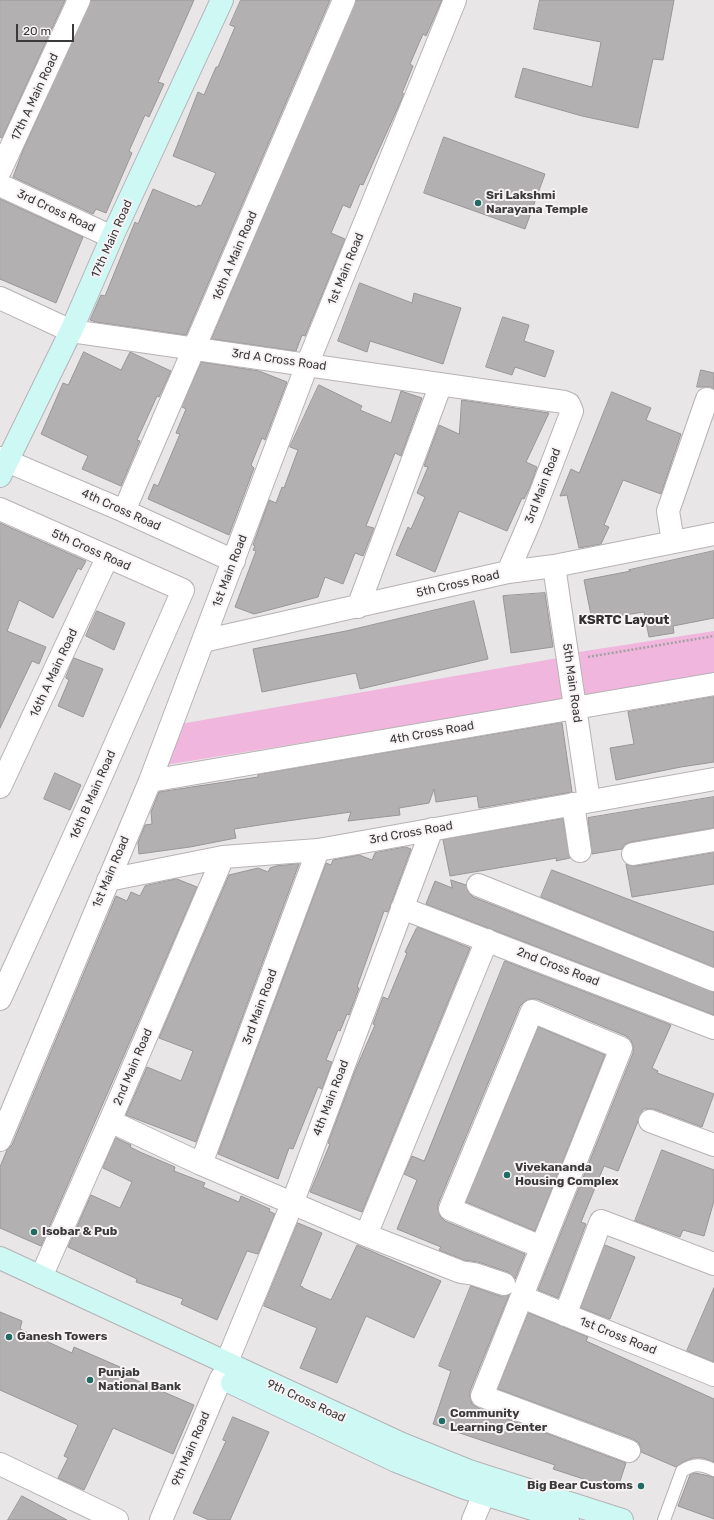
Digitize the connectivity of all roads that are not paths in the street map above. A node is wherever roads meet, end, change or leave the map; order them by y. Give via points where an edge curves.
1 (79, 0) edge
2 (222, 0) edge
3 (344, 0) edge
4 (455, 0) edge
5 (0, 171) edge
6 (0, 185) edge
7 (112, 236) junction
8 (0, 298) edge
9 (71, 331) junction
10 (195, 348) junction
11 (307, 365) junction
12 (441, 384) junction
13 (707, 399) dead end
14 (564, 402) joint
15 (2, 465) edge
16 (0, 509) edge
17 (124, 511) junction
18 (714, 534) edge
19 (673, 542) junction
20 (107, 558) junction
21 (234, 561) junction
22 (554, 566) junction
23 (508, 572) junction
24 (182, 590) joint
25 (358, 607) junction
26 (203, 641) junction
27 (714, 684) edge
28 (576, 708) junction
29 (714, 780) edge
30 (150, 781) junction
31 (0, 787) edge
32 (581, 803) junction
33 (432, 829) junction
34 (714, 840) edge
35 (318, 850) junction
36 (580, 851) dead end
37 (634, 854) dead end
38 (223, 857) junction
39 (108, 880) junction
40 (478, 885) dead end
41 (402, 908) junction
42 (487, 940) junction
43 (714, 980) edge
44 (0, 999) edge
45 (714, 1028) edge
46 (110, 1121) junction
47 (650, 1121) dead end
48 (0, 1140) edge
49 (714, 1145) edge
50 (201, 1164) junction
51 (292, 1204) junction
52 (366, 1234) junction
53 (541, 1247) junction
54 (0, 1258) edge
55 (714, 1264) edge
56 (0, 1273) edge
57 (41, 1277) junction
58 (504, 1284) dead end
59 (522, 1297) junction
60 (566, 1314) junction
61 (224, 1371) junction
62 (714, 1375) edge
63 (630, 1451) dead end
64 (0, 1464) edge
65 (714, 1470) edge
66 (484, 1494) junction
67 (118, 1520) edge
68 (161, 1520) edge
69 (473, 1520) edge
70 (568, 1520) edge
71 (622, 1520) edge
72 (664, 1520) edge

1 - 5 street, 17th A Main Road
2 - 7 main road, 17th Main Road
3 - 10 street, 16th A Main Road
4 - 11 street, 1st Main Road
6 - 7 street, 3rd Cross Road
7 - 9 main road, 17th Main Road
8 - 9 street, 3rd A Cross Road
9 - 10 street, 3rd A Cross Road
9 - 15 main road, 17th Main Road
10 - 11 street, 3rd A Cross Road
10 - 17 street, 16th A Main Road
11 - 12 street, 3rd A Cross Road
11 - 21 street, 1st Main Road
12 - 14 street, 3rd A Cross Road
12 - 25 street
13 - 19 street via 668,511
14 - 23 street, 3rd Main Road via 569,404 572,411
15 - 17 street, 4th Cross Road
16 - 20 street, 5th Cross Road
17 - 21 street, 4th Cross Road
18 - 19 street, 5th Cross Road
19 - 22 street, 5th Cross Road
20 - 24 street, 5th Cross Road
20 - 31 street, 16th A Main Road
21 - 26 street, 1st Main Road
22 - 23 street, 5th Cross Road
22 - 28 street, 5th Main Road
23 - 25 street, 5th Cross Road
24 - 44 street, 16th B Main Road via 103,774
25 - 26 street, 5th Cross Road
26 - 30 street, 1st Main Road
27 - 28 street, 4th Cross Road
28 - 30 street, 4th Cross Road
28 - 32 street, 5th Main Road
29 - 32 street, 3rd Cross Road
30 - 39 street, 1st Main Road
32 - 33 street, 3rd Cross Road
32 - 36 street, 5th Main Road
33 - 35 street, 3rd Cross Road
33 - 41 street, 4th Main Road
34 - 37 street
35 - 38 street, 3rd Cross Road
35 - 50 street, 3rd Main Road
38 - 39 street, 3rd Cross Road
38 - 46 street, 2nd Main Road
39 - 48 street, 1st Main Road
40 - 43 street
41 - 42 street, 2nd Cross Road
41 - 51 street, 4th Main Road
42 - 45 street, 2nd Cross Road
42 - 52 street
46 - 50 street
46 - 57 street, 2nd Main Road
47 - 49 street
50 - 51 street
51 - 52 street
51 - 61 street, 4th Main Road
52 - 58 street via 461,1272
53 - 53 street via 621,1048 532,1011 450,1209
53 - 59 street
54 - 57 main road, 9th Cross Road
55 - 60 street via 601,1221
56 - 61 main road, 9th Cross Road
57 - 61 main road, 9th Cross Road
59 - 60 street, 1st Cross Road
59 - 63 street via 482,1396
60 - 62 street, 1st Cross Road
61 - 66 main road, 9th Cross Road via 396,1461
61 - 68 street, 9th Main Road
61 - 71 main road, 9th Cross Road via 469,1471
64 - 67 street
65 - 72 lane via 700,1464 689,1466 682,1471
66 - 69 street
66 - 70 main road, 9th Cross Road

